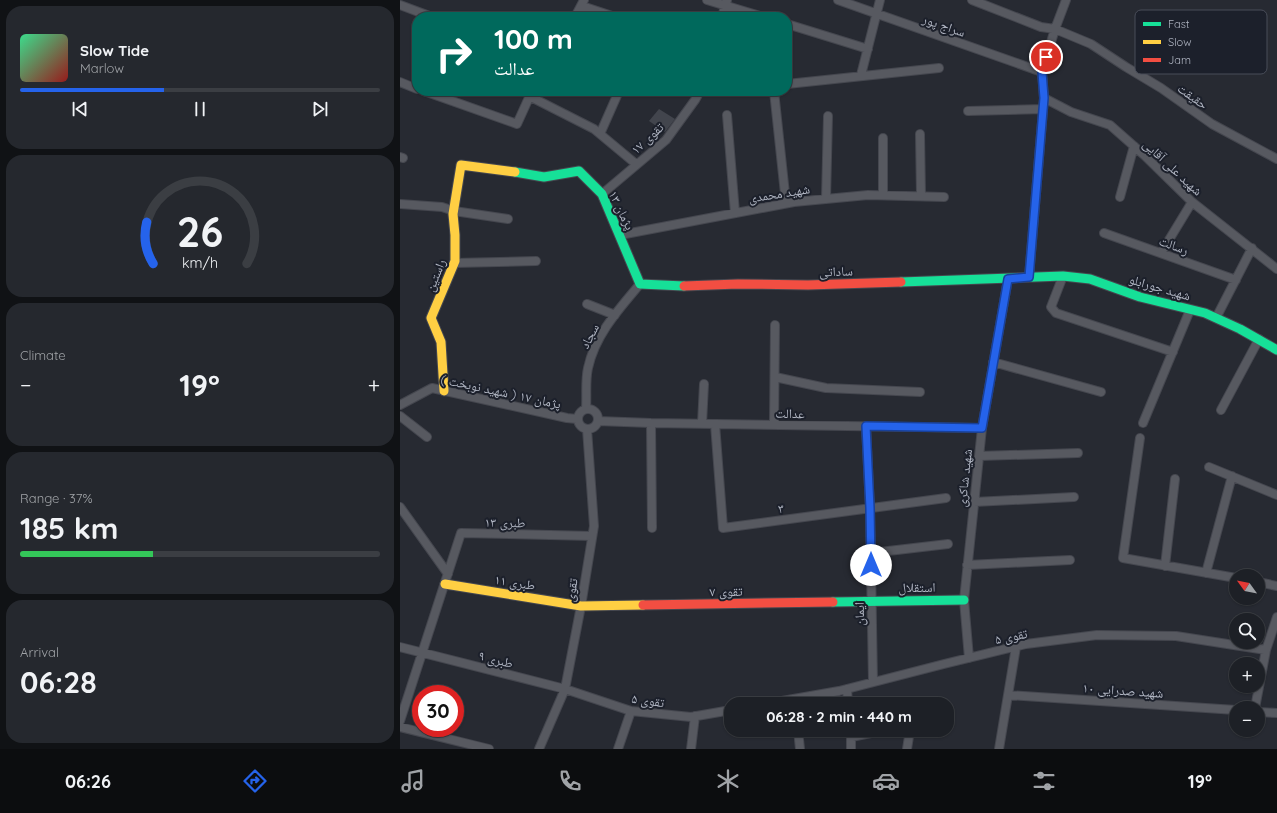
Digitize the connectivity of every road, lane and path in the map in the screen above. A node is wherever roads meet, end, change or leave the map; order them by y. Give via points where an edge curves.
1 (707, 0) edge
2 (838, 0) edge
3 (880, 0) edge
4 (972, 0) edge
5 (1066, 0) edge
6 (584, 2) edge
7 (726, 3) edge
8 (400, 5) edge
9 (419, 12) edge
10 (578, 12) edge
11 (605, 12) edge
12 (750, 12) edge
13 (876, 13) junction
14 (792, 26) edge
15 (1055, 28) junction
16 (868, 49) junction
17 (939, 68) dead end
18 (1042, 72) junction
19 (1135, 72) edge
20 (1138, 74) edge
21 (861, 75) junction
22 (400, 82) edge
23 (792, 83) edge
24 (412, 86) edge
25 (438, 96) edge
26 (530, 96) edge
27 (535, 96) edge
28 (617, 96) edge
29 (697, 96) edge
30 (775, 96) edge
31 (1044, 98) junction
32 (1043, 109) junction
33 (968, 111) dead end
34 (727, 115) dead end
35 (828, 116) dead end
36 (600, 134) junction
37 (920, 134) dead end
38 (883, 138) dead end
39 (1134, 146) junction
40 (1277, 159) edge
41 (636, 164) junction
42 (461, 165) joint
43 (602, 194) junction
44 (883, 195) junction
45 (920, 196) junction
46 (944, 197) dead end
47 (1120, 197) dead end
48 (826, 198) junction
49 (1192, 202) junction
50 (786, 203) junction
51 (400, 204) edge
52 (454, 211) junction
53 (735, 213) junction
54 (508, 219) dead end
55 (1104, 233) dead end
56 (620, 235) junction
57 (1252, 248) junction
58 (1161, 253) junction
59 (536, 261) dead end
60 (454, 264) junction
61 (1277, 269) edge
62 (1063, 276) junction
63 (1029, 277) junction
64 (1008, 279) junction
65 (1236, 280) junction
66 (642, 284) junction
67 (587, 304) dead end
68 (1190, 310) junction
69 (615, 315) junction
70 (1216, 318) junction
71 (775, 325) dead end
72 (1258, 339) junction
73 (1277, 350) edge
74 (1173, 352) junction
75 (993, 362) junction
76 (775, 377) junction
77 (704, 384) dead end
78 (444, 391) junction
79 (920, 392) dead end
80 (1102, 392) dead end
81 (400, 405) edge
82 (586, 409) junction
83 (1221, 410) dead end
84 (400, 416) edge
85 (577, 419) junction
86 (598, 421) junction
87 (651, 423) junction
88 (1143, 423) dead end
89 (702, 424) junction
90 (715, 424) junction
91 (774, 425) junction
92 (866, 426) junction
93 (982, 428) junction
94 (587, 429) junction
95 (427, 438) dead end
96 (1140, 438) dead end
97 (1078, 453) dead end
98 (979, 456) junction
99 (1209, 467) dead end
100 (1232, 476) junction
101 (1175, 480) dead end
102 (1277, 495) edge
103 (1074, 497) dead end
104 (946, 498) dead end
105 (974, 502) junction
106 (400, 507) edge
107 (870, 508) junction
108 (400, 519) edge
109 (409, 519) junction
110 (652, 528) dead end
111 (592, 536) junction
112 (948, 544) dead end
113 (871, 552) junction
114 (1070, 560) dead end
115 (967, 565) junction
116 (1165, 566) junction
117 (1206, 573) junction
118 (448, 574) junction
119 (1229, 577) edge
120 (1265, 583) edge
121 (445, 584) junction
122 (1277, 586) edge
123 (964, 600) junction
124 (871, 601) junction
125 (581, 606) junction
126 (1277, 617) edge
127 (400, 647) edge
128 (1016, 647) junction
129 (1266, 650) junction
130 (422, 653) junction
131 (969, 658) junction
132 (873, 682) junction
133 (847, 688) junction
134 (564, 689) junction
135 (1008, 695) junction
136 (811, 697) edge
137 (848, 697) edge
138 (1256, 701) edge
139 (631, 710) junction
140 (1229, 710) edge
141 (724, 711) edge
142 (1265, 712) edge
143 (1277, 713) edge
144 (695, 716) junction
145 (400, 721) edge
146 (400, 727) edge
147 (799, 737) edge
148 (850, 737) edge
149 (909, 737) edge
150 (489, 749) edge
151 (539, 749) edge
152 (618, 749) edge
153 (691, 749) edge
154 (800, 749) edge
155 (851, 749) edge
156 (907, 749) edge
157 (1000, 749) edge

1 - 7 street
2 - 13 street, سراج پور
3 - 13 street
4 - 15 street, حقیقت via 1041,27
5 - 15 street
6 - 10 street
6 - 11 street
7 - 12 street
8 - 9 street
13 - 16 street
13 - 18 street, سراج پور
14 - 16 street
15 - 18 street
15 - 19 street, حقیقت via 1091,44
16 - 21 street
17 - 21 street
18 - 31 street
20 - 40 street, حقیقت via 1212,124
21 - 23 street
22 - 24 street
25 - 26 street via 517,124
27 - 36 street
28 - 36 street
29 - 41 street, تقوی ۱۷ via 666,140
30 - 50 street
31 - 32 street
31 - 39 street, شهید علی آقایی via 1071,112 1110,125
32 - 33 street
32 - 63 street
34 - 53 street
35 - 48 street
36 - 41 street
37 - 45 street
38 - 44 street
39 - 47 street
39 - 49 street, شهید علی آقایی
41 - 43 street, تقوی ۱۷
42 - 43 street, پژمان ۱۳ via 544,177 579,171
42 - 52 street, راستین
43 - 56 street, پژمان ۱۳
44 - 45 street, شهید محمدی
44 - 48 street, شهید محمدی
45 - 46 street, شهید محمدی
48 - 50 street, شهید محمدی
49 - 57 street, شهید علی آقایی
49 - 58 street
50 - 53 street, شهید محمدی
51 - 52 street via 442,207
52 - 54 street
52 - 60 street, راستین
53 - 56 street, شهید محمدی
55 - 58 street, رسالت
56 - 66 street, پژمان ۱۳
57 - 61 street, شهید علی آقایی
57 - 65 street
58 - 65 street, رسالت
59 - 60 street
60 - 78 street, راستین via 431,318 441,342
62 - 63 street, شهید جورابلو
62 - 68 street, شهید جورابلو via 1090,279 1140,297
62 - 74 street via 1051,307 1056,313
63 - 64 street, ساداتی
64 - 66 street, ساداتی via 808,285
64 - 75 street, شهید شاکری
65 - 70 street
66 - 69 street, سجاد
67 - 69 street
68 - 70 street, شهید جورابلو
68 - 74 street
69 - 82 street, سجاد via 593,352 588,369
70 - 72 street, شهید جورابلو
71 - 76 street
72 - 73 street, شهید جورابلو
72 - 83 street
74 - 88 street
75 - 80 street
75 - 93 street, شهید شاکری
76 - 79 street via 826,388
76 - 91 street
77 - 89 street
78 - 81 street, پژمان ۱۷ ( شهید نوبخت ) via 432,388
78 - 85 street, پژمان ۱۷ ( شهید نوبخت )
82 - 85 street
82 - 86 street via 595,412
84 - 95 street
85 - 94 street via 579,424
86 - 87 street, عدالت
86 - 94 street via 592,428
87 - 89 street, عدالت
87 - 110 street
89 - 90 street, عدالت
90 - 91 street, عدالت
90 - 107 street, ۳ via 723,528
91 - 92 street, عدالت
92 - 93 street, عدالت
92 - 107 street, ایمان
93 - 98 street, شهید شاکری
94 - 111 street, تقوی via 594,526
96 - 116 street via 1123,558
97 - 98 street
98 - 105 street, شهید شاکری
99 - 100 street
100 - 102 street
100 - 117 street
101 - 116 street
103 - 105 street
104 - 107 street, ۳
105 - 115 street, شهید شاکری
106 - 109 street
107 - 113 street, ایمان
108 - 109 street
109 - 118 street
111 - 118 street, طبری ۱۳ via 461,533
111 - 125 street, تقوی
112 - 113 street
113 - 124 street, ایمان
114 - 115 street
115 - 123 street, شهید شاکری
116 - 117 street
117 - 119 street
118 - 121 street
120 - 122 street
121 - 125 street, طبری ۱۱
121 - 130 street
123 - 124 street, استقلال
123 - 131 street, شهید شاکری
124 - 125 street, تقوی ۷
124 - 132 street, ایمان
125 - 134 street, تقوی
126 - 129 street
127 - 130 street, طبری ۹
128 - 129 street, تقوی ۵ via 1097,635 1176,636
128 - 131 street, تقوی ۵
128 - 135 street
129 - 138 street
130 - 134 street, طبری ۹
130 - 145 street
131 - 132 street, تقوی ۵
132 - 133 street, تقوی ۵
133 - 136 street, تقوی ۵
133 - 137 street
134 - 139 street, تقوی ۵
134 - 151 street, تقوی
135 - 140 street, شهید صدرایی ۱۰
135 - 157 street
139 - 144 street, تقوی ۵
139 - 152 street
141 - 144 street, تقوی ۵
142 - 143 street
144 - 153 street
146 - 150 street
147 - 154 street
148 - 155 street
149 - 156 street

